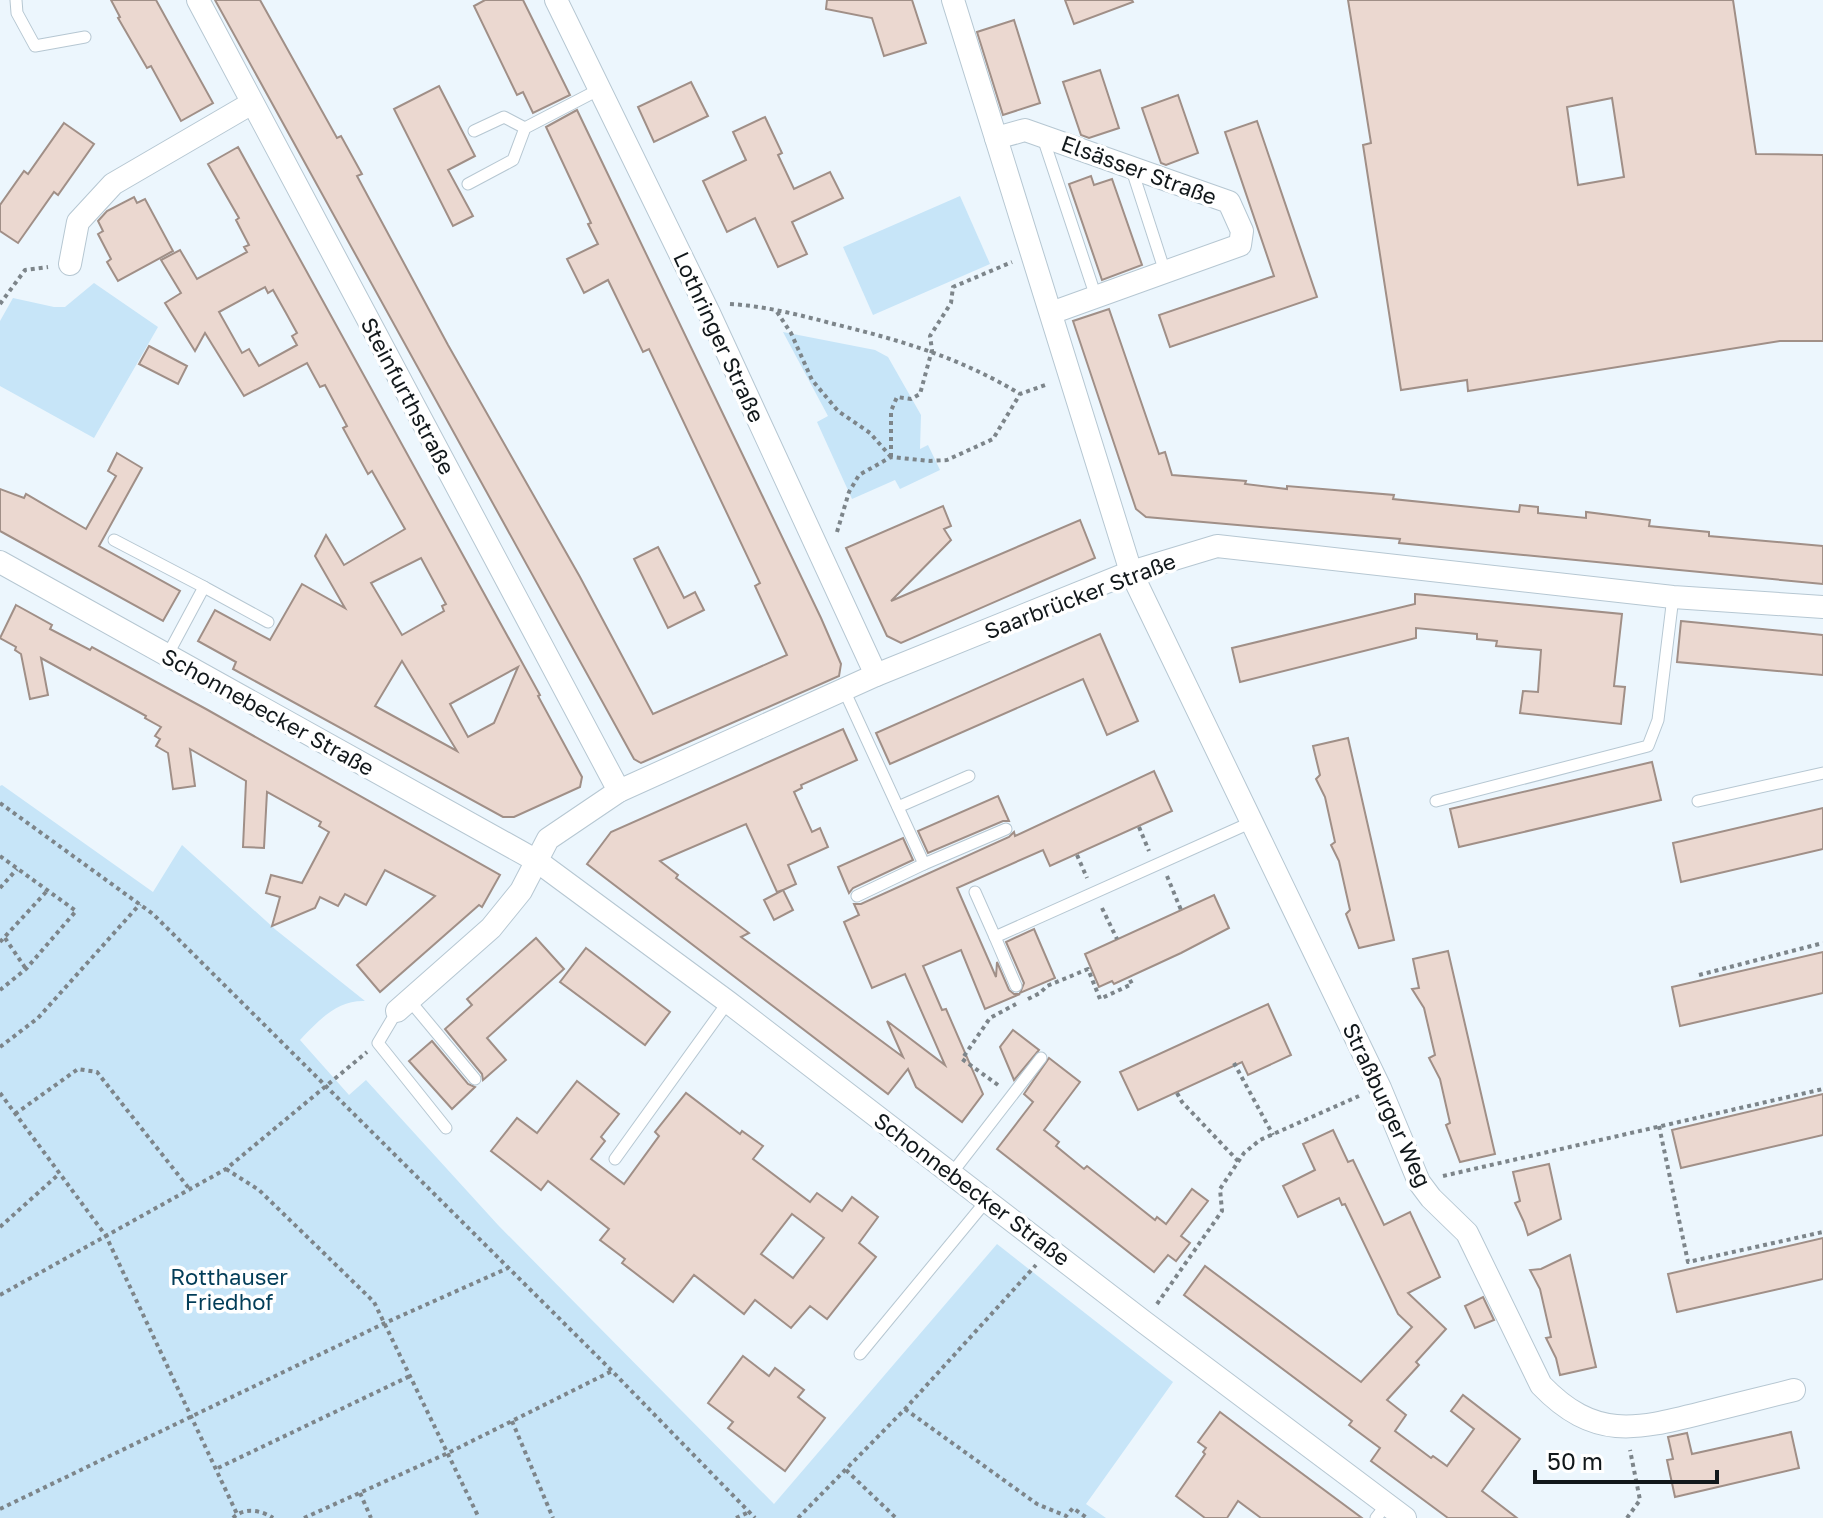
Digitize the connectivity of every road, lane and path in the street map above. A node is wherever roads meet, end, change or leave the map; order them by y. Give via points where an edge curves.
1 (16, 0) edge
2 (198, 0) edge
3 (556, 0) edge
4 (953, 0) edge
5 (85, 37) dead end
6 (600, 89) junction
7 (252, 103) junction
8 (525, 128) junction
9 (474, 131) dead end
10 (1043, 136) junction
11 (996, 138) junction
12 (1131, 167) junction
13 (468, 184) dead end
14 (1032, 254) junction
15 (70, 264) joint
16 (1165, 272) junction
17 (1096, 297) junction
18 (0, 304) edge
19 (776, 310) junction
20 (709, 313) junction
21 (1051, 313) junction
22 (932, 350) junction
23 (1071, 377) junction
24 (1020, 394) junction
25 (891, 457) junction
26 (114, 540) dead end
27 (818, 549) junction
28 (0, 562) edge
29 (1131, 572) junction
30 (204, 587) junction
31 (1673, 597) junction
32 (1823, 607) edge
33 (268, 622) dead end
34 (167, 656) junction
35 (876, 675) junction
36 (844, 690) junction
37 (1823, 773) edge
38 (969, 776) dead end
39 (619, 791) junction
40 (1436, 801) dead end
41 (1698, 801) dead end
42 (0, 803) edge
43 (898, 807) junction
44 (1252, 822) junction
45 (1006, 829) dead end
46 (0, 856) edge
47 (537, 861) junction
48 (924, 864) junction
49 (17, 868) junction
50 (0, 888) edge
51 (48, 890) junction
52 (975, 892) dead end
53 (857, 896) dead end
54 (140, 904) junction
55 (995, 937) junction
56 (2, 940) edge
57 (1823, 943) edge
58 (26, 969) junction
59 (1699, 975) dead end
60 (1129, 978) dead end
61 (1016, 986) dead end
62 (0, 990) edge
63 (728, 1002) junction
64 (404, 1006) junction
65 (378, 1043) junction
66 (0, 1047) edge
67 (1041, 1058) dead end
68 (1234, 1063) dead end
69 (475, 1079) dead end
70 (325, 1087) junction
71 (1380, 1088) junction
72 (1823, 1089) edge
73 (0, 1093) edge
74 (1177, 1093) dead end
75 (1012, 1096) junction
76 (15, 1114) junction
77 (1659, 1126) junction
78 (446, 1128) dead end
79 (1273, 1135) junction
80 (615, 1159) dead end
81 (1238, 1161) junction
82 (226, 1169) junction
83 (952, 1173) junction
84 (59, 1174) junction
85 (1419, 1182) junction
86 (191, 1191) junction
87 (987, 1200) junction
88 (0, 1227) edge
89 (1823, 1232) edge
90 (106, 1236) junction
91 (1051, 1249) junction
92 (508, 1268) junction
93 (0, 1295) edge
94 (1144, 1322) junction
95 (385, 1323) junction
96 (860, 1354) dead end
97 (612, 1371) junction
98 (410, 1376) junction
99 (1794, 1390) dead end
100 (905, 1409) junction
101 (193, 1416) junction
102 (512, 1421) junction
103 (1625, 1427) junction
104 (448, 1453) junction
105 (217, 1469) junction
106 (846, 1470) junction
107 (360, 1493) junction
108 (0, 1509) edge
109 (1381, 1511) edge
110 (749, 1512) junction
111 (235, 1516) edge
112 (273, 1518) edge
113 (304, 1518) edge
114 (371, 1518) edge
115 (479, 1518) edge
116 (553, 1518) edge
117 (736, 1518) edge
118 (755, 1518) edge
119 (798, 1518) edge
120 (896, 1518) edge
121 (1087, 1518) edge
122 (1405, 1518) edge
123 (1627, 1518) edge

1 - 5 lane via 17,13 35,46
2 - 7 street, Steinfurthstraße
3 - 6 street, Lothringer Straße
4 - 11 street
6 - 8 lane
6 - 20 street, Lothringer Straße
7 - 15 street via 113,184 78,222
7 - 39 street, Steinfurthstraße
8 - 9 lane via 504,117
8 - 13 lane via 513,160
10 - 11 street, Elsässer Straße via 1025,130
10 - 12 street, Elsässer Straße
10 - 17 lane
11 - 14 street
12 - 16 lane
12 - 16 street, Elsässer Straße via 1229,202 1242,231 1240,245
14 - 21 street
14 - 22 path via 953,287 951,303 930,336
15 - 18 path via 25,270
16 - 17 street, Elsässer Straße
17 - 21 street, Elsässer Straße
19 - 20 path via 728,304
19 - 22 path
19 - 25 path via 812,380 838,411 870,433
20 - 27 street, Lothringer Straße
21 - 23 street
22 - 24 path
22 - 25 path via 920,394 897,397 891,411
23 - 24 path
23 - 29 street
24 - 25 path via 993,439 947,460
25 - 27 path via 859,475 836,535
26 - 30 lane
27 - 35 street, Lothringer Straße
28 - 34 street, Schonnebecker Straße
29 - 31 street, Saarbrücker Straße via 1217,546
29 - 35 street, Saarbrücker Straße
29 - 44 street, Straßburger Weg
30 - 33 lane
30 - 34 lane
31 - 32 street, Saarbrücker Straße
31 - 40 lane via 1658,720 1648,746
34 - 47 street, Schonnebecker Straße
35 - 36 street, Saarbrücker Straße
36 - 39 street, Saarbrücker Straße
36 - 43 lane
37 - 41 lane
38 - 43 lane
39 - 47 street, Saarbrücker Straße via 548,839
42 - 54 path
43 - 48 lane
44 - 55 lane
44 - 71 street, Straßburger Weg
45 - 48 lane
46 - 49 path
47 - 63 street, Schonnebecker Straße
47 - 64 street via 491,928
48 - 53 lane
49 - 50 path
49 - 51 path
51 - 56 path
51 - 58 path via 76,911
52 - 55 lane
54 - 66 path via 38,1018
54 - 70 path
55 - 61 lane
56 - 58 path
57 - 59 path
58 - 62 path
60 - 75 path via 1132,984 1100,999 1088,969 990,1018 962,1059
63 - 80 lane
63 - 83 street, Schonnebecker Straße
64 - 65 lane
64 - 69 lane
65 - 70 path
65 - 78 lane
67 - 75 lane
68 - 79 path
70 - 82 path
70 - 92 path
71 - 79 path
71 - 85 street, Straßburger Weg
72 - 77 path
73 - 76 path
74 - 81 path
75 - 83 lane
76 - 84 path
76 - 86 path via 78,1069 97,1072
77 - 85 path
77 - 89 path via 1688,1262
79 - 81 path
81 - 94 path via 1220,1189 1222,1211
82 - 86 path
82 - 95 path via 259,1190 374,1302
83 - 87 street, Schonnebecker Straße
84 - 88 path
84 - 90 path
85 - 103 street, Straßburger Weg via 1467,1233 1541,1385 1559,1405
86 - 90 path
87 - 91 street, Schonnebecker Straße
87 - 96 lane
90 - 93 path
90 - 101 path
91 - 94 street, Schonnebecker Straße
91 - 100 path
92 - 95 path
92 - 97 path
94 - 109 street, Schonnebecker Straße
95 - 98 path
95 - 101 path
97 - 102 path
97 - 110 path
98 - 104 path
98 - 105 path
99 - 103 street, Straßburger Weg via 1644,1428
100 - 106 path
100 - 121 path via 1037,1504 1066,1516 1073,1508
101 - 105 path
101 - 108 path
102 - 104 path
102 - 116 path
103 - 123 path via 1640,1500
104 - 107 path
104 - 115 path
105 - 111 path
106 - 119 path
106 - 120 path
107 - 113 path
107 - 114 path
109 - 122 street, Schonnebecker Straße
110 - 117 path
110 - 118 path
111 - 112 path via 254,1510

